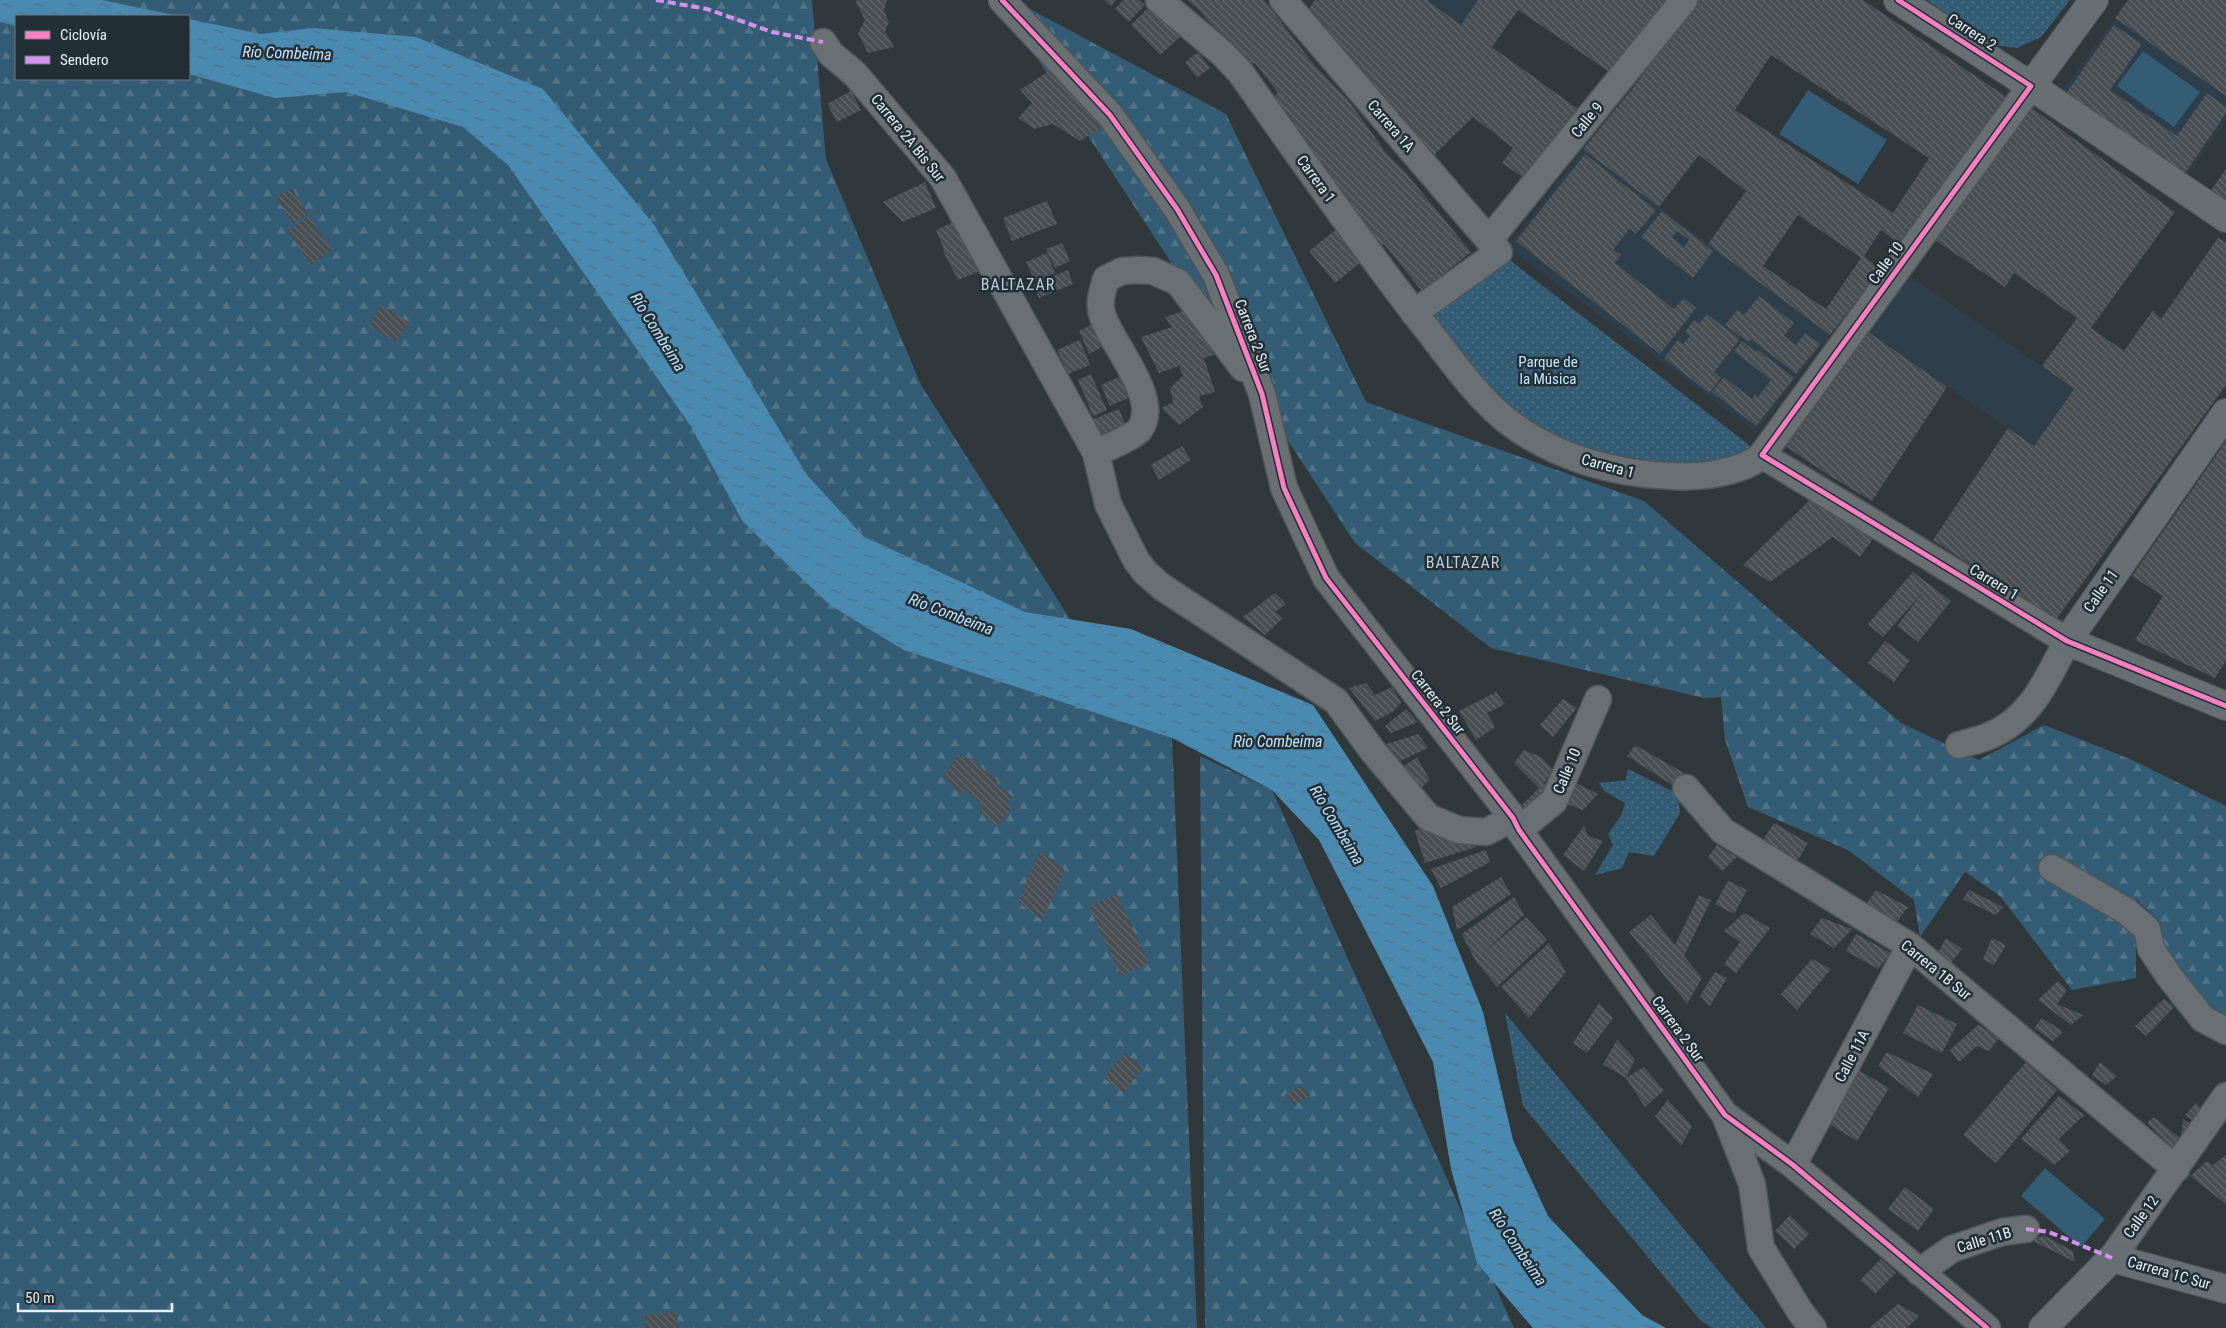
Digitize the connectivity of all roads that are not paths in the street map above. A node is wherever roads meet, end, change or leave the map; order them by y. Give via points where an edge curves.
1 (1002, 0) edge
2 (1159, 0) edge
3 (1684, 0) edge
4 (1898, 0) edge
5 (2094, 0) edge
6 (1295, 5) edge
7 (823, 42) dead end
8 (2031, 86) junction
9 (2226, 218) edge
10 (1494, 246) junction
11 (1414, 313) junction
12 (1262, 394) junction
13 (2226, 413) edge
14 (1096, 453) junction
15 (1762, 455) junction
16 (2067, 641) junction
17 (1598, 699) dead end
18 (2226, 706) edge
19 (1959, 745) dead end
20 (1686, 788) dead end
21 (1516, 824) junction
22 (2052, 868) dead end
23 (1910, 946) junction
24 (2226, 1031) edge
25 (2226, 1096) edge
26 (1725, 1115) junction
27 (1793, 1165) junction
28 (2176, 1170) junction
29 (2026, 1229) dead end
30 (2112, 1258) junction
31 (1918, 1272) junction
32 (2226, 1289) edge
33 (1813, 1328) edge
34 (1987, 1328) edge
35 (2043, 1328) edge

1 - 12 street, Carrera 2 Sur via 1110,116 1177,209 1216,275
2 - 11 street, Carrera 1 via 1240,72
3 - 10 street, Calle 9
4 - 8 main road, Carrera 2
5 - 8 main road, Calle 10
6 - 10 street, Carrera 1A
7 - 14 street, Carrera 2A Bis Sur via 831,54 855,74 943,178
8 - 9 main road, Carrera 2
8 - 15 street, Calle 10
10 - 11 street, Calle 9
11 - 15 street, Carrera 1 via 1490,406 1528,434 1585,462 1646,476 1680,477 1727,471 1750,464
12 - 14 street via 1178,282 1154,271 1122,271 1106,279 1100,297 1102,316 1143,395 1146,415 1139,430
12 - 21 street, Carrera 2 Sur via 1284,488 1326,578
13 - 16 main road, Calle 11
14 - 21 street, Carrera 2A Bis Sur via 1108,504 1145,572 1162,587 1336,701 1428,817 1459,830 1486,832
15 - 16 street, Carrera 1
16 - 18 main road, Carrera 1
16 - 19 street, Calle 11 via 2038,697 2016,720 1990,736
17 - 21 street, Calle 10 via 1554,801
20 - 23 street, Carrera 1B Sur via 1723,831
21 - 26 street, Carrera 2 Sur
22 - 24 street via 2126,910 2147,929 2151,949 2168,976 2203,1019
23 - 27 street, Calle 11A
23 - 28 street, Carrera 1B Sur
25 - 28 street, Calle 12
26 - 27 street, Carrera 2 Sur
26 - 33 street via 1752,1184 1761,1248
27 - 31 street, Carrera 2 Sur
28 - 30 street, Calle 12
29 - 31 street, Calle 11B via 2002,1232 1952,1249
30 - 32 main road, Carrera 1C Sur
30 - 35 main road, Calle 12
31 - 34 street, Carrera 2 Sur

